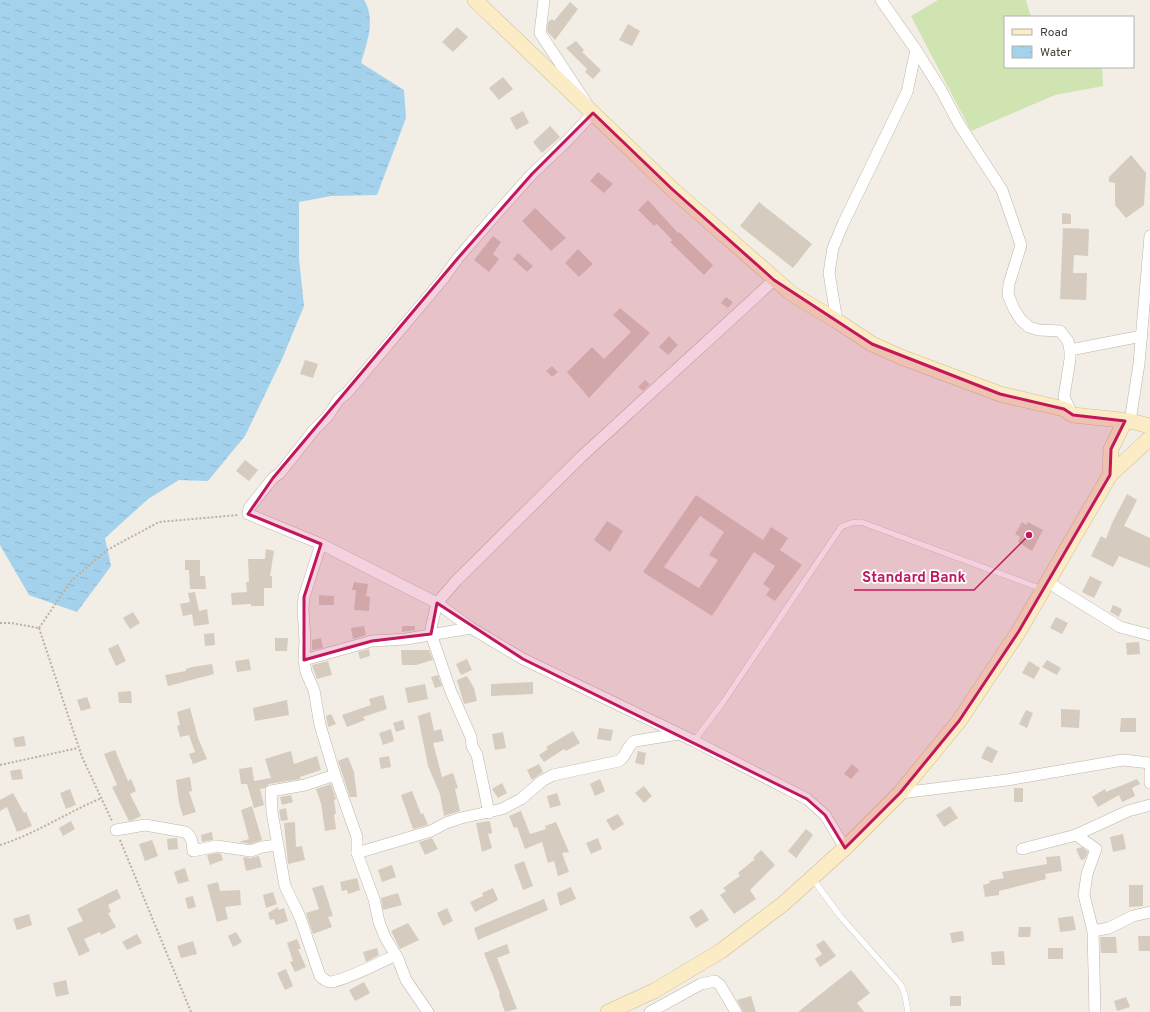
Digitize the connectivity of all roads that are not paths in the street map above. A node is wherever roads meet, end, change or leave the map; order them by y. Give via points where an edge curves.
1 (475, 0) edge
2 (544, 0) edge
3 (881, 0) edge
4 (916, 50) junction
5 (593, 113) junction
6 (1150, 236) edge
7 (774, 280) junction
8 (837, 321) junction
9 (1142, 336) junction
10 (1070, 350) junction
11 (1072, 415) junction
12 (1128, 421) junction
13 (1150, 426) edge
14 (1150, 438) edge
15 (1110, 475) junction
16 (321, 544) junction
17 (1047, 586) junction
18 (437, 603) junction
19 (471, 628) junction
20 (431, 634) junction
21 (1150, 635) edge
22 (304, 660) junction
23 (680, 734) junction
24 (694, 741) junction
25 (1150, 763) edge
26 (1150, 771) edge
27 (335, 775) junction
28 (1150, 783) edge
29 (900, 793) junction
30 (1150, 805) edge
31 (489, 813) junction
32 (116, 830) dead end
33 (1076, 835) junction
34 (277, 845) junction
35 (845, 848) junction
36 (1022, 850) dead end
37 (357, 853) junction
38 (812, 878) junction
39 (1150, 912) edge
40 (1093, 931) junction
41 (396, 955) junction
42 (654, 991) junction
43 (654, 1011) edge
44 (428, 1012) edge
45 (608, 1012) edge
46 (736, 1012) edge
47 (908, 1012) edge
48 (1095, 1012) edge

1 - 5 main road
2 - 5 street via 540,33
3 - 4 street
4 - 8 street via 907,92 833,248 829,273
4 - 10 street via 959,124 1002,190 1021,240 1009,284 1008,295 1014,309 1029,327 1060,331 1068,341
5 - 7 main road via 672,189
5 - 16 street via 532,174 463,252 249,508 250,516
6 - 9 street
7 - 8 main road
7 - 18 street via 580,457
8 - 11 main road via 872,344 947,376 1000,394 1064,409
9 - 10 street
9 - 12 street via 1136,391
10 - 11 street via 1064,397
11 - 12 main road
12 - 13 main road
12 - 15 main road via 1111,449
14 - 15 main road
15 - 17 main road
16 - 18 street
16 - 22 street via 302,609
17 - 21 street via 1120,627
17 - 24 lane via 861,522 851,522 840,527 724,701
17 - 29 main road via 959,721
18 - 19 street
18 - 20 street
19 - 20 street
19 - 23 street via 523,659
20 - 22 street via 364,643
20 - 31 street via 477,755
22 - 27 street
23 - 24 street
23 - 31 street via 632,742 619,761 553,775 521,799
24 - 35 street via 807,799 825,815
25 - 29 street via 1124,760 1007,780
26 - 28 street
27 - 34 street via 305,786 271,791
27 - 37 street via 357,837
29 - 35 main road
30 - 33 street via 1128,811
31 - 37 street via 461,818 431,831
32 - 34 street via 145,825 185,832 190,835 193,851 217,846 251,850
33 - 36 street
33 - 40 street via 1096,849 1087,874 1084,895
34 - 41 street via 285,886 300,917 320,976 325,981 340,979
35 - 38 main road
37 - 41 street via 385,937
38 - 42 main road via 783,904 720,951
38 - 47 lane via 840,916 901,985
39 - 40 street via 1132,916 1110,928
40 - 48 street
41 - 44 street via 406,980
42 - 43 street
42 - 45 main road
43 - 46 street via 700,984 714,981 720,985

